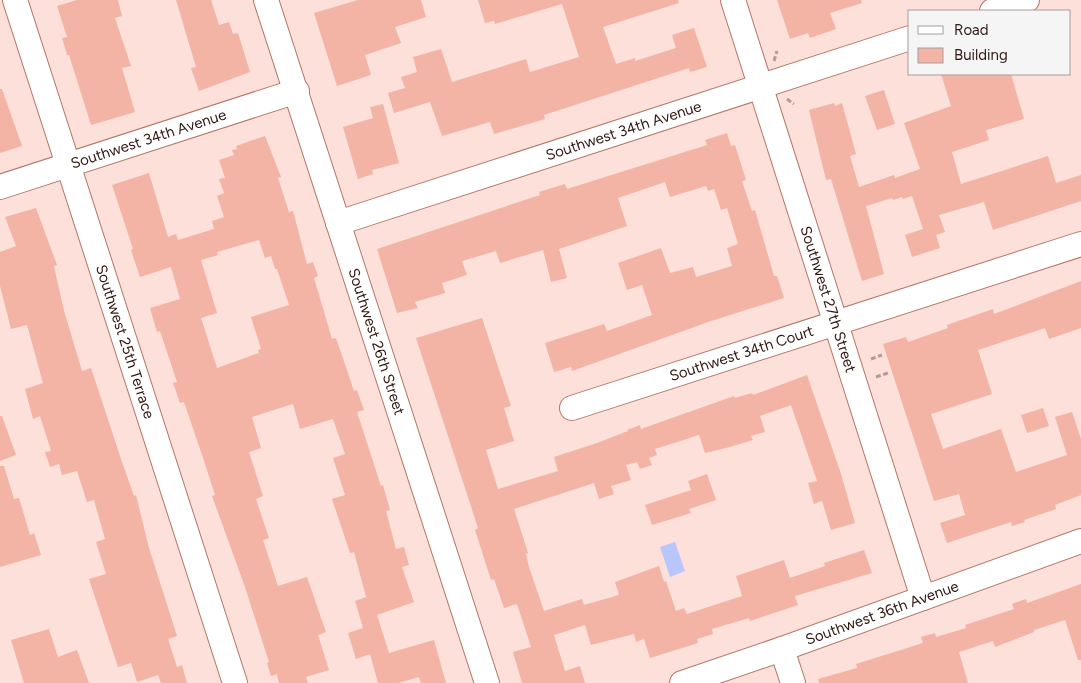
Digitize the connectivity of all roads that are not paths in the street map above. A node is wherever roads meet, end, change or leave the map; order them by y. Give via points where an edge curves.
1 (16, 0) edge
2 (266, 0) edge
3 (733, 0) edge
4 (1027, 0) edge
5 (995, 10) edge
6 (908, 39) edge
7 (760, 87) junction
8 (296, 91) junction
9 (69, 165) junction
10 (0, 187) edge
11 (338, 224) junction
12 (1081, 244) edge
13 (835, 324) junction
14 (572, 408) dead end
15 (1081, 541) edge
16 (923, 598) junction
17 (782, 650) junction
18 (235, 683) edge
19 (487, 683) edge
20 (682, 683) edge
21 (793, 683) edge

1 - 9 street, Southwest 25th Terrace
2 - 8 street, Southwest 26th Street
3 - 7 street, Southwest 27th Street
4 - 5 street
6 - 7 street, Southwest 34th Avenue
7 - 11 street, Southwest 34th Avenue
7 - 13 street, Southwest 27th Street
8 - 9 street, Southwest 34th Avenue
8 - 11 street, Southwest 26th Street
9 - 10 street, Southwest 34th Avenue
9 - 18 street, Southwest 25th Terrace
11 - 19 street, Southwest 26th Street
12 - 13 street, Southwest 34th Court
13 - 14 street, Southwest 34th Court
13 - 16 street, Southwest 27th Street
15 - 16 street, Southwest 36th Avenue
16 - 17 street, Southwest 36th Avenue
17 - 20 street, Southwest 36th Avenue
17 - 21 street

